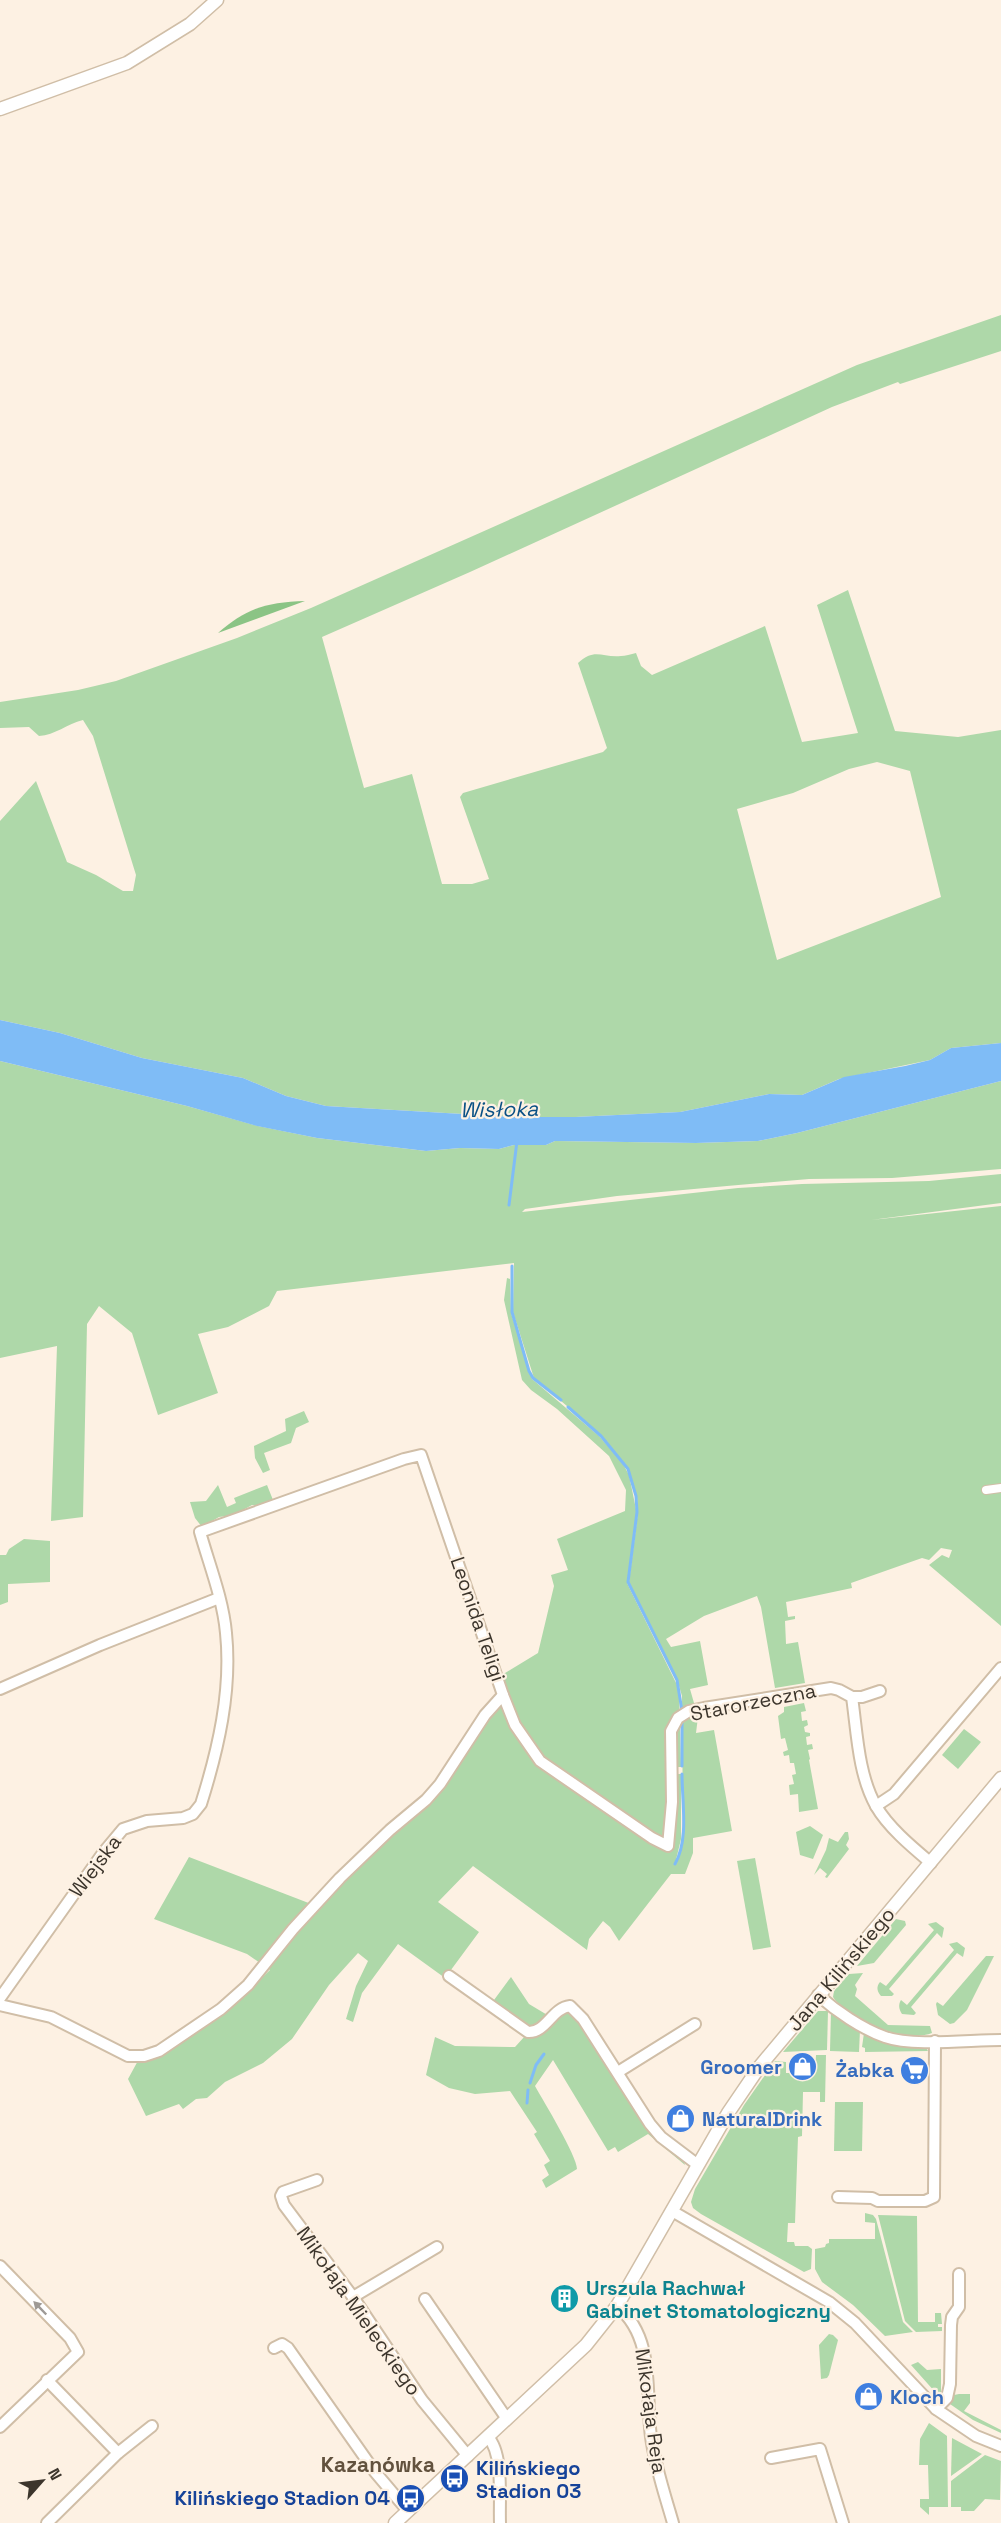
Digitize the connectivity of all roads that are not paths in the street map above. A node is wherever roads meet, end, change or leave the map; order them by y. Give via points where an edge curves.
1 (217, 0) edge
2 (0, 109) edge
3 (1001, 1488) edge
4 (986, 1490) dead end
5 (219, 1598) junction
6 (1001, 1668) edge
7 (0, 1689) edge
8 (880, 1691) dead end
9 (503, 1695) junction
10 (852, 1697) junction
11 (1001, 1778) edge
12 (876, 1806) junction
13 (931, 1863) junction
14 (449, 1976) dead end
15 (818, 1995) junction
16 (0, 1998) edge
17 (0, 2005) edge
18 (695, 2024) dead end
19 (1001, 2040) edge
20 (935, 2041) junction
21 (618, 2072) junction
22 (698, 2165) junction
23 (318, 2180) dead end
24 (838, 2197) dead end
25 (672, 2211) junction
26 (437, 2247) dead end
27 (0, 2266) edge
28 (959, 2274) dead end
29 (353, 2297) junction
30 (425, 2299) dead end
31 (617, 2306) junction
32 (274, 2348) dead end
33 (47, 2380) junction
34 (936, 2409) junction
35 (507, 2419) junction
36 (153, 2426) dead end
37 (0, 2427) edge
38 (488, 2437) junction
39 (1001, 2446) edge
40 (118, 2453) junction
41 (468, 2456) junction
42 (771, 2458) dead end
43 (408, 2511) junction
44 (47, 2523) edge
45 (395, 2523) edge
46 (500, 2523) edge
47 (674, 2523) edge
48 (843, 2523) edge

1 - 2 street via 190,24 127,63
3 - 4 street
5 - 7 street
5 - 9 street, Leonida Teligi via 200,1532 421,1455
5 - 16 street, Wiejska via 226,1633 225,1691 215,1758 201,1804 183,1818 147,1821 123,1829
6 - 12 street via 894,1794
8 - 10 street
9 - 10 street, Starorzeczna via 515,1725 540,1761 668,1846 672,1731 678,1718 704,1708 831,1688
9 - 17 street, Leonida Teligi via 426,1800 340,1878 260,1972 221,2009 159,2051 128,2056 51,2017
10 - 12 street via 865,1780
11 - 13 street, Jana Kilińskiego
12 - 13 street
13 - 15 street, Jana Kilińskiego
14 - 21 street via 528,2032 541,2028 559,2010 570,2006
15 - 20 street via 885,2037
15 - 22 street, Jana Kilińskiego via 749,2081
18 - 21 street
19 - 20 street
20 - 24 street via 934,2197 925,2201
21 - 22 street via 661,2137
22 - 25 street, Jana Kilińskiego
23 - 29 street, Mikołaja Mieleckiego via 281,2196
25 - 31 street, Jana Kilińskiego
25 - 34 street via 829,2302
26 - 29 street
33 -> 27 street via 78,2352 70,2338
28 - 34 street via 959,2307 951,2325 950,2384 946,2398
29 - 41 street, Mikołaja Mieleckiego via 422,2400
30 - 35 street
31 - 35 street, Jana Kilińskiego via 586,2345
31 - 47 street, Mikołaja Reja via 634,2326 643,2345 651,2438
32 - 43 street via 282,2344 288,2348 375,2472
33 - 37 street
33 - 40 street
34 - 39 street via 976,2436
35 - 38 street, Jana Kilińskiego
36 - 40 street
38 - 41 street, Jana Kilińskiego
38 - 46 street via 498,2455
40 - 44 street
41 - 43 street, Jana Kilińskiego
42 - 48 street via 820,2449
43 - 45 street, Jana Kilińskiego

